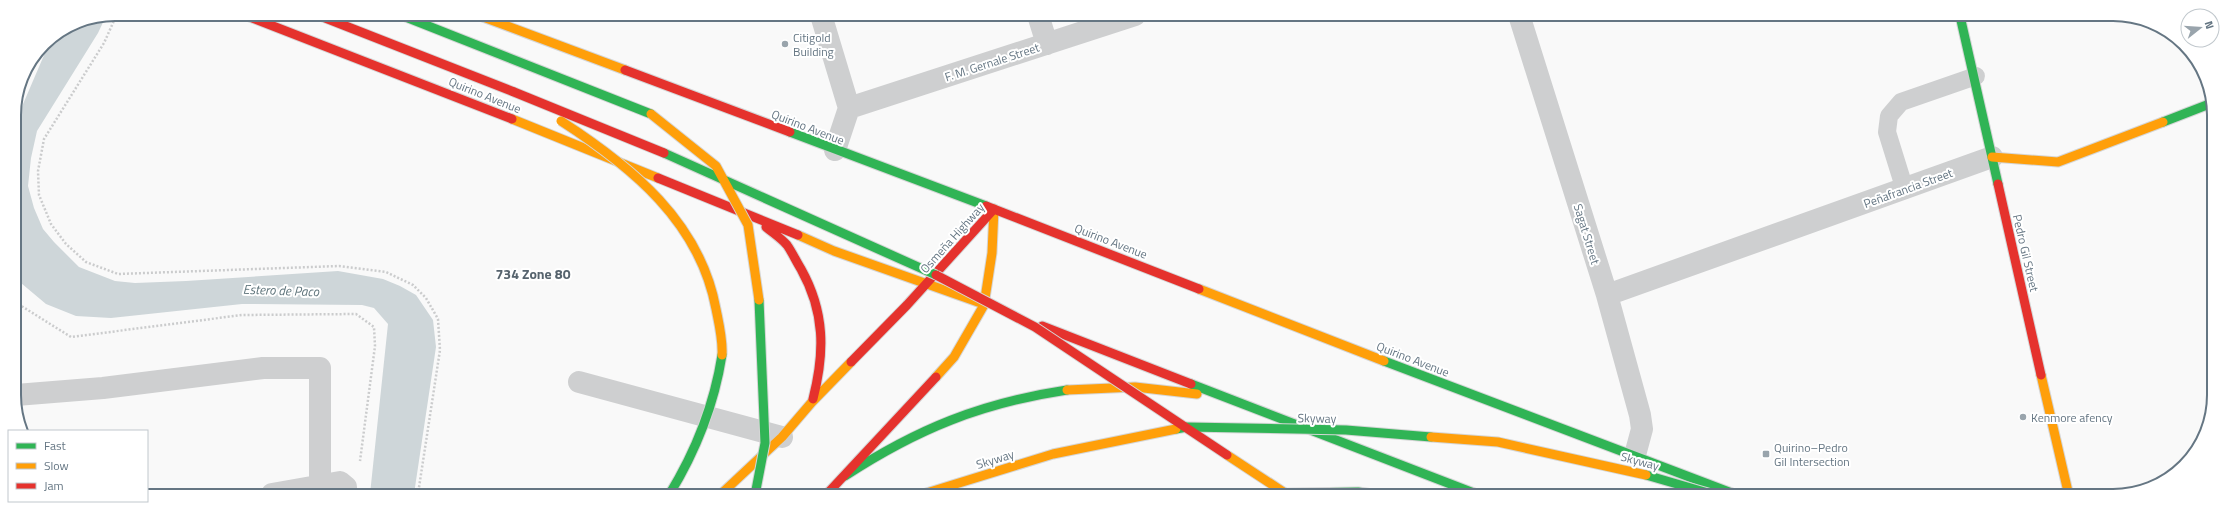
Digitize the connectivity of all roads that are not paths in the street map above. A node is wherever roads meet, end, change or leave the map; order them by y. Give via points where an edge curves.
1 (260, 21) edge
2 (333, 21) edge
3 (416, 21) edge
4 (494, 21) edge
5 (823, 21) edge
6 (1040, 21) edge
7 (1117, 21) edge
8 (1521, 21) edge
9 (1961, 21) edge
10 (1047, 44) junction
11 (1976, 76) junction
12 (514, 92) junction
13 (2206, 105) edge
14 (849, 108) junction
15 (836, 150) junction
16 (1992, 157) junction
17 (1905, 190) junction
18 (994, 208) junction
19 (752, 215) junction
20 (925, 285) junction
21 (1607, 295) junction
22 (984, 305) junction
23 (579, 382) dead end
24 (21, 395) edge
25 (812, 402) junction
26 (1244, 403) junction
27 (782, 437) junction
28 (1635, 455) junction
29 (844, 476) junction
30 (320, 485) junction
31 (299, 489) edge
32 (346, 489) edge
33 (673, 489) edge
34 (729, 489) edge
35 (756, 489) edge
36 (832, 489) edge
37 (939, 489) edge
38 (1279, 489) edge
39 (1464, 489) edge
40 (1692, 489) edge
41 (1720, 489) edge
42 (2067, 489) edge

1 - 19 main road, Quirino Avenue
2 - 12 main road
3 - 35 main road, bridge via 651,114 716,166 748,225 760,309 765,443
4 - 15 main road, Quirino Avenue
5 - 14 street
6 - 10 street
7 - 10 street, F. M. Gernale Street
8 - 21 street, Sagat Street
9 - 11 main road, Pedro Gil Street
10 - 14 street, F. M. Gernale Street
11 - 16 main road, Pedro Gil Street
11 - 17 lane via 1901,102 1889,116 1887,132
12 - 33 main road, bridge via 589,139 650,190 684,228 707,271 717,309 722,352 712,404 689,464
12 - 38 main road, bridge via 626,136 950,281 1035,327
13 - 16 main road, Peñafrancia Street via 2058,162
14 - 15 street
15 - 18 main road, Quirino Avenue
16 - 17 street, Peñafrancia Street
16 - 42 main road, Pedro Gil Street
17 - 21 street, Peñafrancia Street
18 - 20 main road, Osmeña Highway
18 - 22 main road, Osmeña Highway via 992,253
18 - 28 main road, Quirino Avenue via 1395,365
19 - 20 main road, Quirino Avenue via 834,251
19 - 25 main road via 786,245 811,284 820,313 823,343 821,373
20 - 22 main road, Quirino Avenue
20 - 25 main road, Osmeña Highway
21 - 28 street, Sagat Street via 1640,415 1642,429
22 - 26 main road, Quirino Avenue
22 - 29 main road, Osmeña Highway via 954,356
23 - 27 street
24 - 30 street via 110,387 263,368 320,368
25 - 27 main road, Osmeña Highway
26 - 29 main road via 1184,391 1121,387 1060,392 1002,403 947,420 894,445
26 - 39 main road, Quirino Avenue
27 - 34 main road, Osmeña Highway
28 - 41 main road, Quirino Avenue
29 - 36 main road, Osmeña Highway
30 - 31 street
30 - 32 street via 340,482
37 - 40 main road, Skyway, bridge via 1053,454 1187,427 1346,430 1498,442 1630,470

